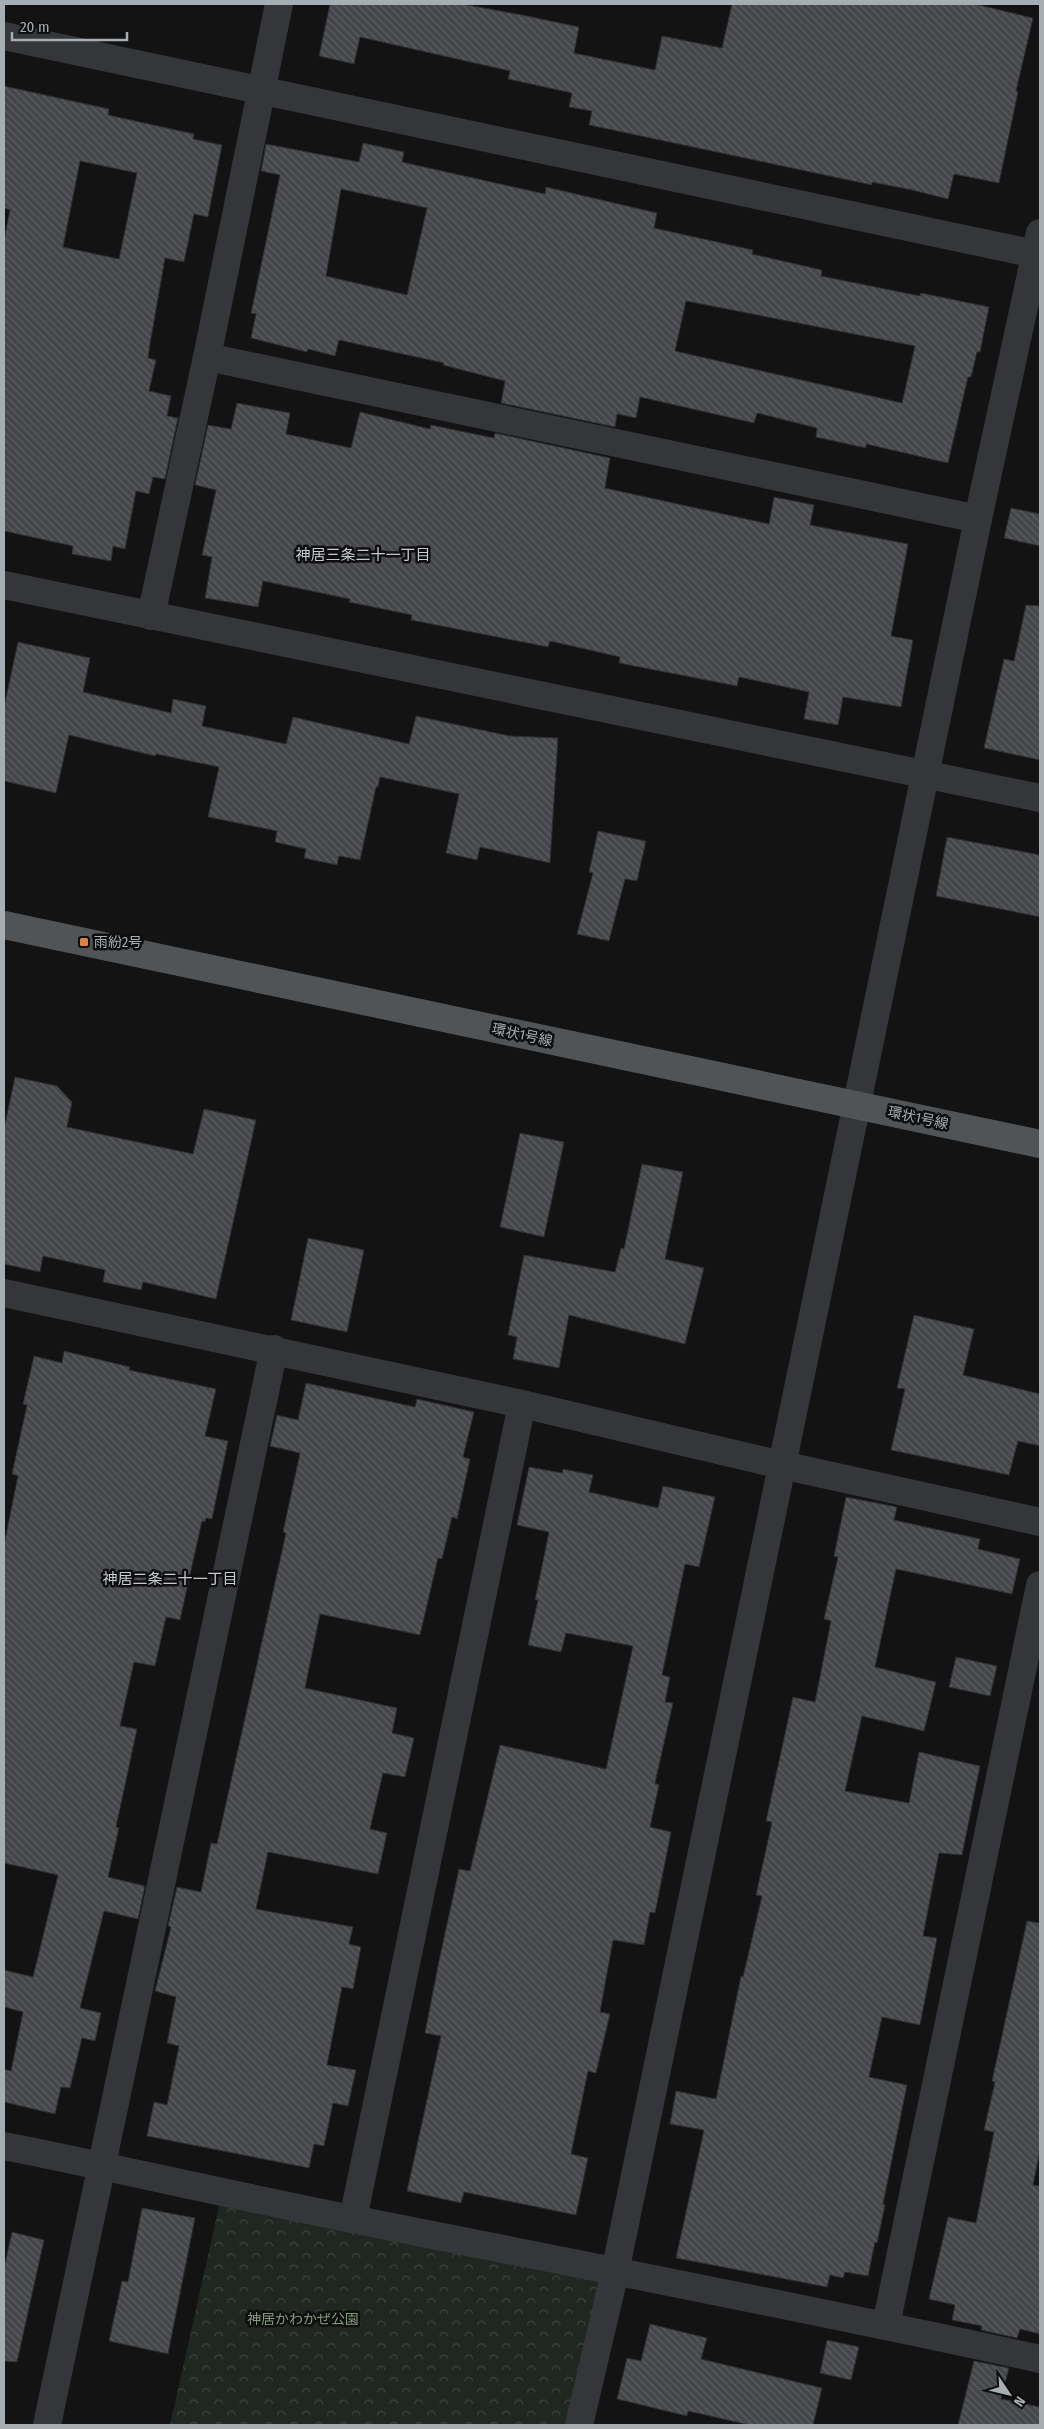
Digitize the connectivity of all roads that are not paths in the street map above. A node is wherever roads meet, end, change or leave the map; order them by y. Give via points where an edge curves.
1 (279, 4) edge
2 (4, 36) edge
3 (260, 88) junction
4 (1039, 247) edge
5 (207, 357) junction
6 (978, 519) junction
7 (4, 585) edge
8 (151, 616) junction
9 (926, 774) junction
10 (1040, 798) edge
11 (4, 925) edge
12 (856, 1105) junction
13 (1040, 1144) edge
14 (4, 1296) edge
15 (274, 1349) junction
16 (522, 1404) junction
17 (782, 1465) junction
18 (1040, 1522) edge
19 (1040, 1585) edge
20 (4, 2146) edge
21 (102, 2165) junction
22 (353, 2219) junction
23 (616, 2272) junction
24 (886, 2325) junction
25 (1040, 2359) edge
26 (47, 2425) edge
27 (579, 2425) edge

1 - 3 street
2 - 3 street
3 - 4 street
3 - 5 street
4 - 6 street
5 - 6 street
5 - 8 street
6 - 9 street
7 - 8 street
8 - 9 street
9 - 10 street
9 - 12 street
11 - 12 main road, 環状1号線
12 - 13 main road, 環状1号線
12 - 17 street
14 - 15 street
15 - 16 street
15 - 21 street
16 - 17 street
16 - 22 street
17 - 18 street
17 - 23 street
19 - 24 street
20 - 21 street
21 - 22 street
21 - 26 street
22 - 23 street
23 - 24 street
23 - 27 street
24 - 25 street

